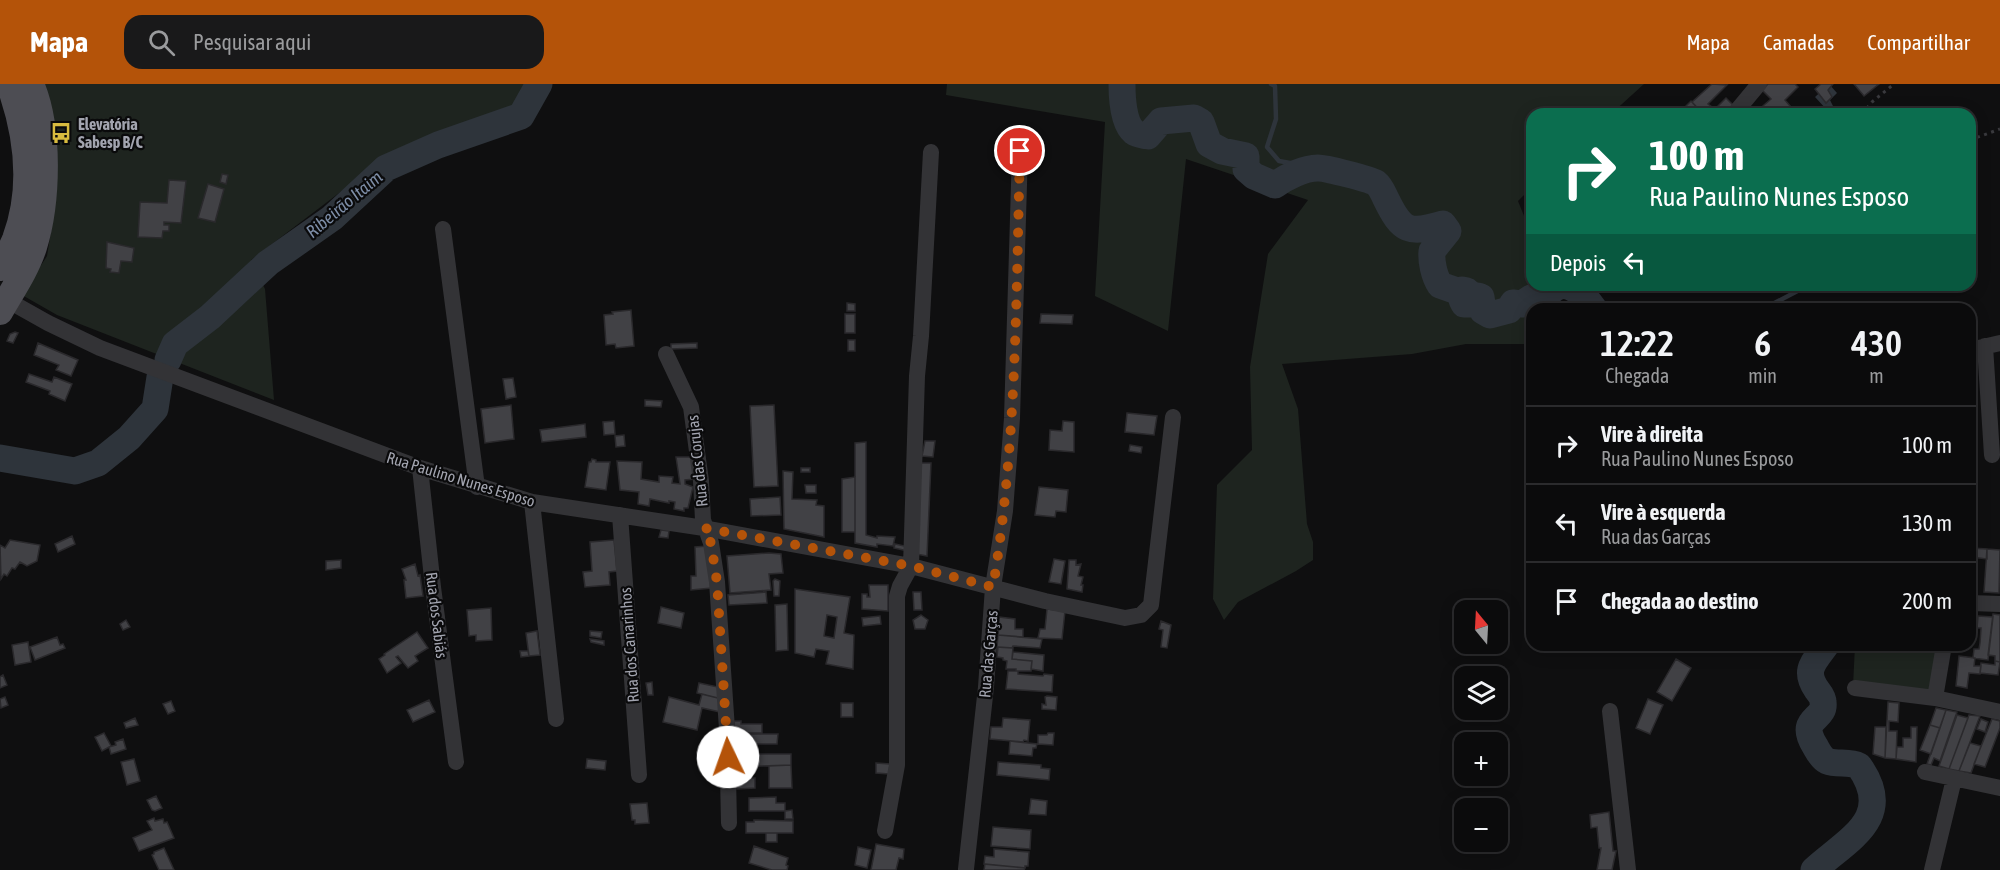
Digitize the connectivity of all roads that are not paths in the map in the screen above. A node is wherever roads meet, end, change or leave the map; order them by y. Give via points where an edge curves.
1 (9, 84) edge
2 (31, 84) edge
3 (1760, 84) edge
4 (1739, 108) edge
5 (1020, 151) dead end
6 (931, 152) dead end
7 (443, 229) dead end
8 (15, 240) junction
9 (0, 268) edge
10 (2, 304) edge
11 (1985, 347) edge
12 (666, 354) dead end
13 (1173, 417) dead end
14 (1992, 455) dead end
15 (420, 468) junction
16 (477, 487) junction
17 (532, 502) junction
18 (620, 515) junction
19 (704, 528) junction
20 (911, 566) junction
21 (993, 587) junction
22 (1976, 603) edge
23 (2000, 604) edge
24 (1943, 651) edge
25 (1855, 688) dead end
26 (1935, 698) junction
27 (1610, 711) dead end
28 (2000, 712) edge
29 (556, 719) dead end
30 (456, 762) dead end
31 (1925, 772) dead end
32 (639, 775) dead end
33 (1954, 779) junction
34 (2000, 788) edge
35 (729, 823) dead end
36 (885, 831) dead end
37 (966, 869) edge
38 (1628, 870) edge
39 (1932, 870) edge

1 - 8 main road via 24,140 28,174
2 - 10 main road via 43,137 41,217 34,248
3 - 4 street
5 - 21 street, Rua das Garças via 1012,418 1005,511
6 - 20 street via 917,376
7 - 16 street
8 - 9 main road
8 - 10 main road
10 - 15 street, Rua Paulino Nunes Esposo via 100,348
11 - 14 street
12 - 19 street, Rua das Corujas via 691,407
13 - 21 street, Rua Paulino Nunes Esposo via 1151,605 1141,615 1125,618
15 - 16 street, Rua Paulino Nunes Esposo
15 - 30 street, Rua dos Sabiás
16 - 17 street, Rua Paulino Nunes Esposo
17 - 18 street, Rua Paulino Nunes Esposo
17 - 29 street
18 - 19 street, Rua Paulino Nunes Esposo
18 - 32 street, Rua dos Canarinhos
19 - 20 street, Rua Paulino Nunes Esposo
19 - 35 street, Rua das Corujas via 711,543 717,582
20 - 21 street, Rua Paulino Nunes Esposo
20 - 36 street via 897,596 897,765
21 - 37 street, Rua das Garças
22 - 23 street
24 - 26 street
25 - 26 street
26 - 28 street
27 - 38 street
31 - 33 street
33 - 34 street
33 - 39 street

